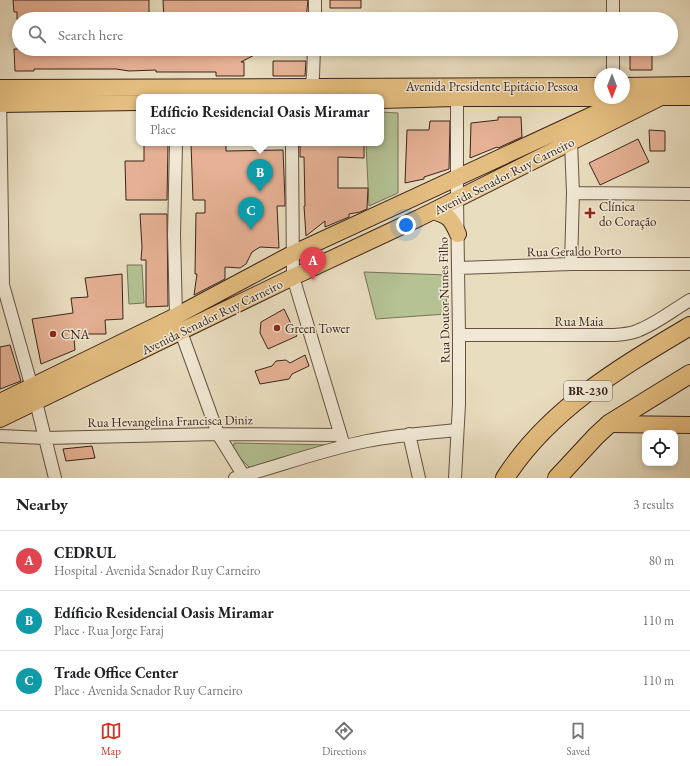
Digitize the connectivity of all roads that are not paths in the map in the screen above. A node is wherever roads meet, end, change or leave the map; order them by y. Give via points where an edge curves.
1 (315, 0) edge
2 (613, 0) edge
3 (315, 12) edge
4 (613, 12) edge
5 (314, 56) edge
6 (613, 56) edge
7 (613, 68) edge
8 (690, 85) edge
9 (594, 86) edge
10 (0, 89) edge
11 (317, 91) edge
12 (630, 92) edge
13 (306, 94) edge
14 (630, 94) edge
15 (661, 97) junction
16 (690, 97) edge
17 (457, 98) junction
18 (594, 98) edge
19 (384, 100) edge
20 (136, 102) edge
21 (0, 104) edge
22 (606, 104) edge
23 (571, 142) junction
24 (176, 146) edge
25 (292, 146) edge
26 (457, 177) junction
27 (573, 193) junction
28 (690, 194) edge
29 (457, 199) junction
30 (433, 211) junction
31 (458, 234) junction
32 (292, 254) junction
33 (571, 264) junction
34 (690, 264) edge
35 (458, 268) junction
36 (293, 277) junction
37 (1, 285) edge
38 (690, 300) edge
39 (176, 316) junction
40 (690, 326) edge
41 (181, 332) junction
42 (459, 335) junction
43 (690, 374) edge
44 (32, 387) junction
45 (0, 402) edge
46 (36, 402) junction
47 (0, 419) edge
48 (609, 424) junction
49 (690, 425) edge
50 (457, 430) junction
51 (218, 434) junction
52 (340, 434) junction
53 (409, 434) junction
54 (0, 436) edge
55 (45, 438) junction
56 (344, 446) junction
57 (242, 477) edge
58 (55, 478) edge
59 (419, 478) edge
60 (455, 478) edge
61 (505, 478) edge
62 (557, 478) edge

1 - 3 street
2 - 4 street
5 - 11 street via 313,76
6 - 7 street
8 - 12 main road via 645,86
9 - 11 main road, Avenida Presidente Epitácio Pessoa via 457,86
10 - 11 main road, Avenida Presidente Epitácio Pessoa
10 - 21 street
11 - 13 street
14 - 15 main road
15 - 16 main road
15 - 23 main road, Avenida Senador Ruy Carneiro
17 - 18 main road, Avenida Presidente Epitácio Pessoa
17 - 19 main road, Avenida Presidente Epitácio Pessoa
17 - 26 street, Rua Doutor Nunes Filho
20 - 21 main road
21 - 37 street
22 - 26 main road, Avenida Senador Ruy Carneiro
23 - 27 street
23 - 29 main road, Avenida Senador Ruy Carneiro
24 - 39 street
25 - 32 street
26 - 29 street, Rua Doutor Nunes Filho
26 - 32 main road, Avenida Senador Ruy Carneiro
27 - 28 street
27 - 33 street
29 - 30 main road, Avenida Senador Ruy Carneiro
29 - 31 street, Rua Doutor Nunes Filho
30 - 31 main road via 448,217
30 - 36 main road, Avenida Senador Ruy Carneiro
31 - 35 street, Rua Doutor Nunes Filho
32 - 36 street
32 - 39 main road, Avenida Senador Ruy Carneiro
33 - 34 street, Rua Geraldo Porto
33 - 35 street, Rua Geraldo Porto
35 - 42 street, Rua Doutor Nunes Filho
36 - 41 main road, Avenida Senador Ruy Carneiro
36 - 52 street
37 - 44 street
38 - 42 street, Rua Maia via 648,326 615,336
39 - 44 main road, Avenida Senador Ruy Carneiro
40 - 61 highway, BR-230 via 630,362 560,414 537,437
41 - 46 main road, Avenida Senador Ruy Carneiro
41 - 51 street
42 - 50 street, Rua Doutor Nunes Filho
43 - 48 highway, BR-230
44 - 45 main road, Avenida Senador Ruy Carneiro
44 - 46 street
46 - 47 main road, Avenida Senador Ruy Carneiro
46 - 55 street
48 - 49 main road
48 - 62 highway, BR-230
50 - 53 street
50 - 60 street, Rua Doutor Nunes Filho
51 - 52 street, Rua Hevangelina Francisca Diniz
51 - 55 street, Rua Hevangelina Francisca Diniz
51 - 57 street
52 - 56 street
53 - 56 street
53 - 59 street
54 - 55 street, Rua Hevangelina Francisca Diniz
55 - 58 street
56 - 57 street

